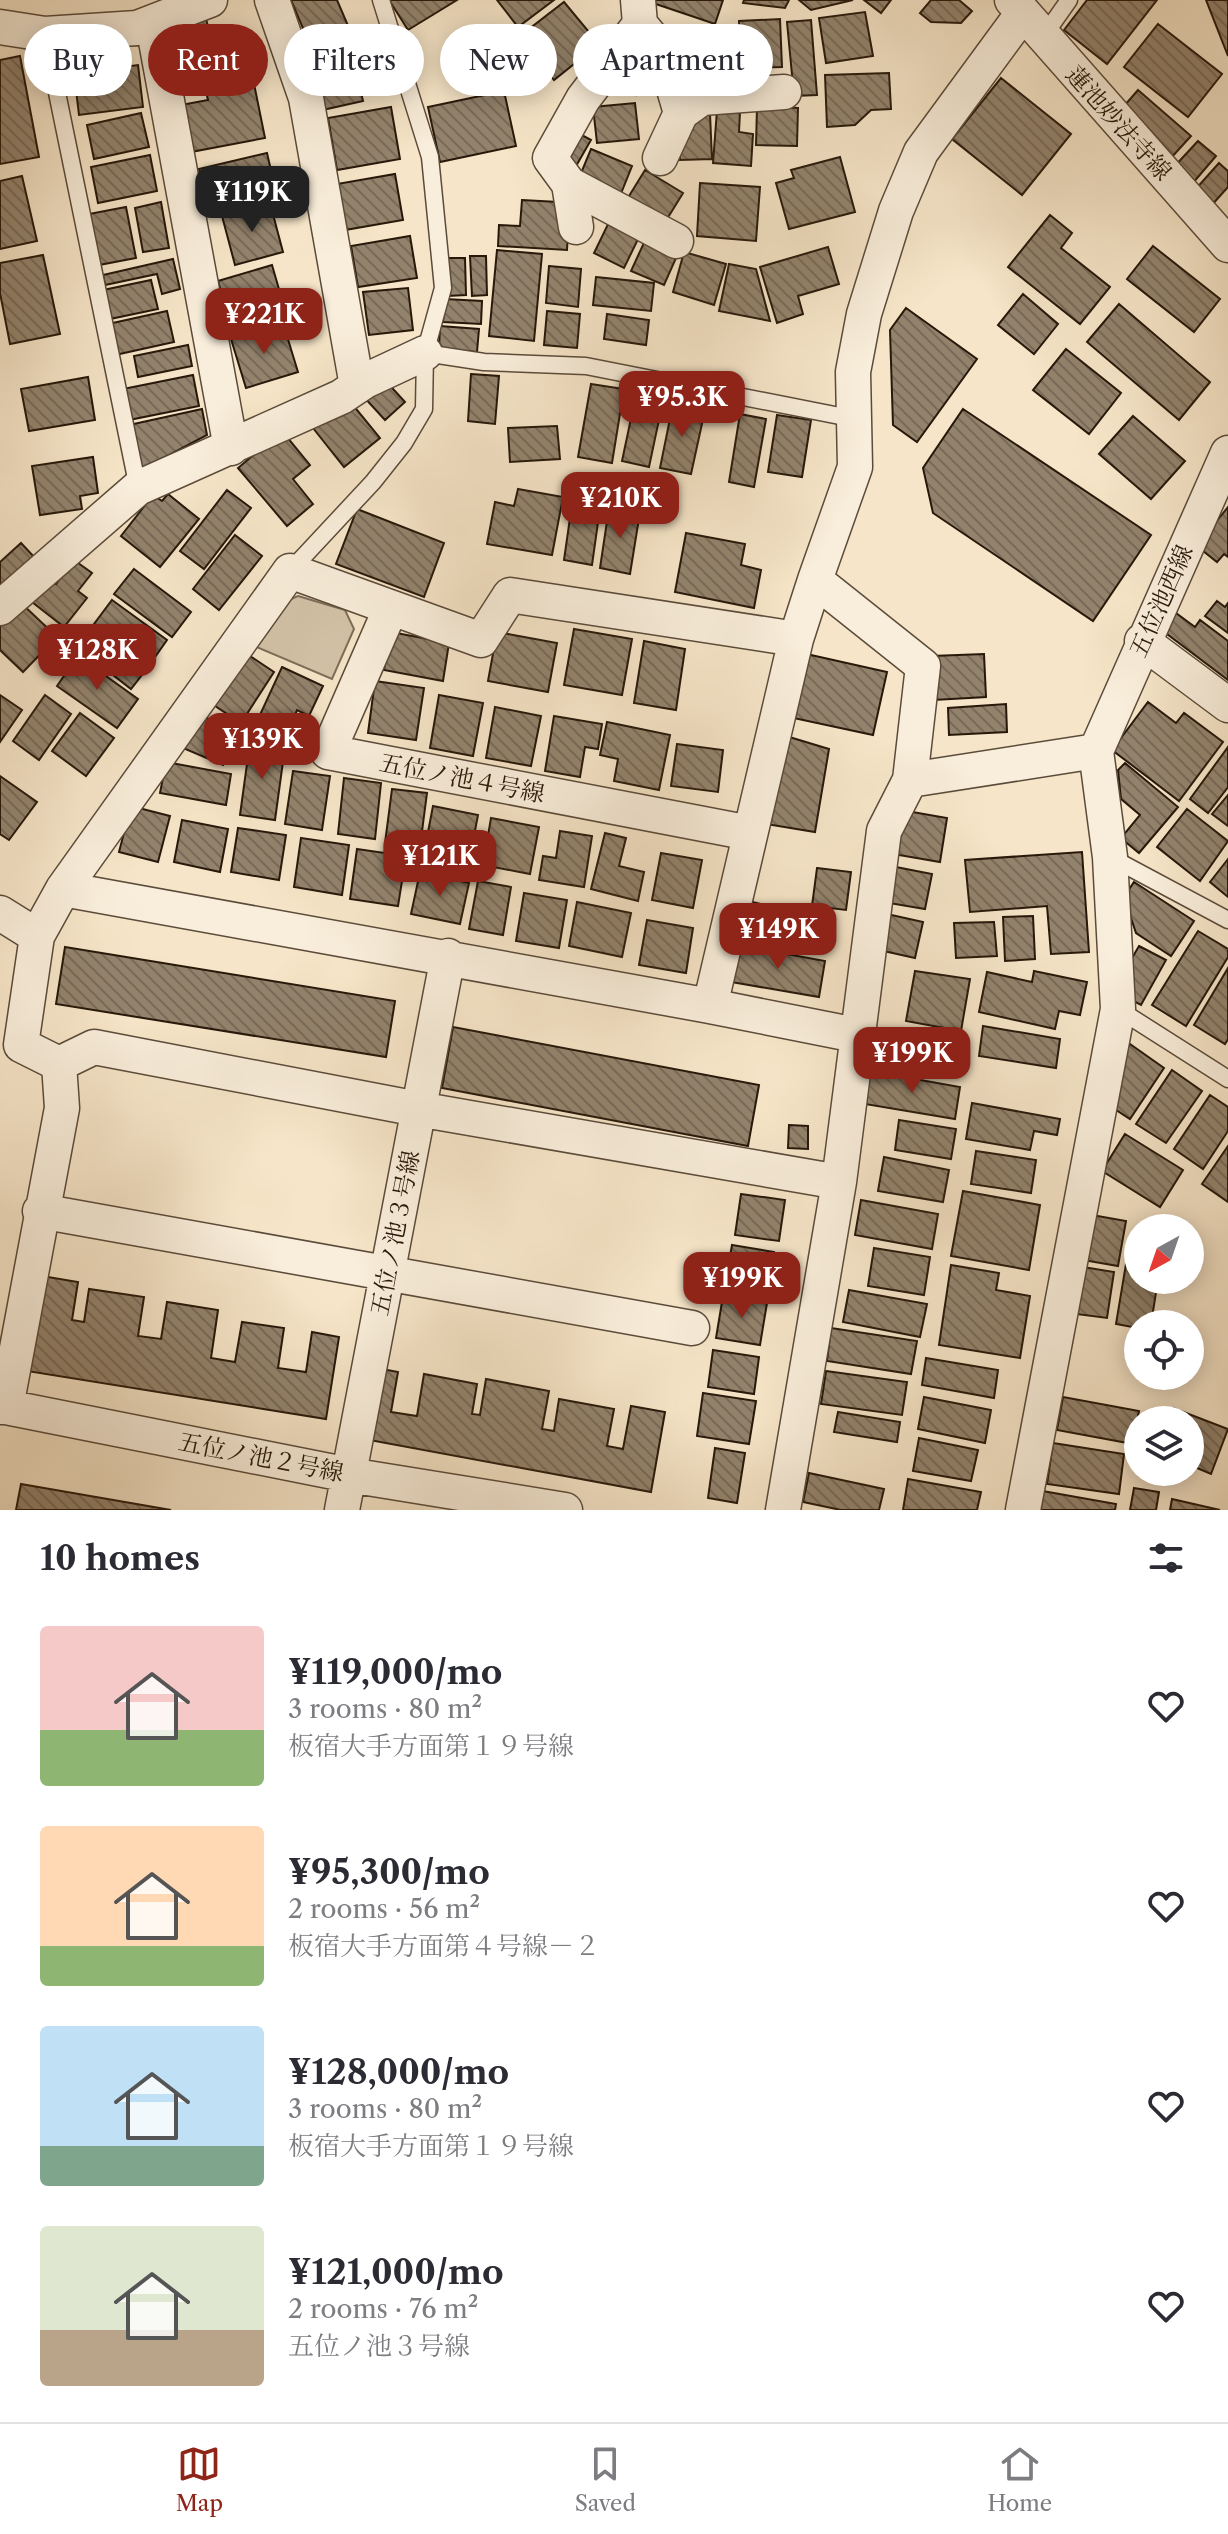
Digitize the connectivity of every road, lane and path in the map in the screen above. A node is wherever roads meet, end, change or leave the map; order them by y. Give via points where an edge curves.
1 (210, 0) edge
2 (272, 0) edge
3 (381, 0) edge
4 (1069, 0) edge
5 (639, 12) edge
6 (1026, 17) edge
7 (155, 24) edge
8 (0, 27) edge
9 (24, 31) edge
10 (784, 92) dead end
11 (58, 96) edge
12 (166, 96) edge
13 (681, 113) junction
14 (660, 158) dead end
15 (569, 184) junction
16 (576, 227) dead end
17 (676, 241) dead end
18 (1228, 245) edge
19 (425, 353) junction
20 (357, 386) junction
21 (855, 419) junction
22 (231, 448) junction
23 (1227, 461) edge
24 (138, 488) junction
25 (290, 571) junction
26 (815, 580) junction
27 (0, 608) edge
28 (390, 610) junction
29 (796, 639) junction
30 (1142, 641) junction
31 (1228, 705) edge
32 (1096, 751) junction
33 (910, 780) junction
34 (750, 833) junction
35 (1110, 857) junction
36 (63, 889) junction
37 (0, 913) edge
38 (1228, 920) edge
39 (37, 936) junction
40 (448, 956) junction
41 (710, 1006) junction
42 (1118, 1009) junction
43 (856, 1035) junction
44 (10, 1053) edge
45 (59, 1064) junction
46 (1228, 1079) edge
47 (418, 1109) junction
48 (839, 1182) junction
49 (40, 1211) junction
50 (387, 1274) junction
51 (692, 1328) dead end
52 (3, 1407) edge
53 (349, 1475) junction
54 (342, 1510) edge
55 (565, 1510) edge
56 (783, 1510) edge
57 (1023, 1510) edge

1 - 7 street
2 - 20 street via 306,98
3 - 19 lane via 430,157 443,288
4 - 6 lane
5 - 13 street via 663,52
5 - 15 street via 550,158
6 - 18 street, 蓮池妙法寺線
6 - 21 street via 921,152 896,211 864,314 853,372
8 - 9 street
10 - 13 street via 702,98
11 - 24 lane
12 - 22 street
13 - 14 street
15 - 16 street
15 - 17 street
19 - 20 street
19 - 21 lane via 484,362 586,366
19 - 25 lane via 424,409 404,443
20 - 22 street
21 - 26 street via 855,467
22 - 24 street
23 - 30 street, 五位池西線
24 - 27 street
25 - 28 street
25 - 36 street
26 - 29 street
26 - 33 street via 923,666
28 - 29 street via 481,640 510,595
28 - 34 street, 五位ノ池４号線 via 328,752
29 - 34 street
30 - 31 street
30 - 32 street, 五位池西線
32 - 33 street
32 - 35 street
33 - 43 street via 884,831
34 - 41 street
35 - 38 lane
35 - 42 street
36 - 39 street
36 - 40 street
37 - 39 street
39 - 44 street
40 - 41 street
40 - 47 street, 五位ノ池３号線
41 - 43 street
42 - 46 lane
42 - 57 street
43 - 48 street
44 - 45 street
45 - 47 street via 94,1047
45 - 49 street via 62,1108
47 - 48 street
47 - 50 street, 五位ノ池３号線
48 - 56 street
49 - 50 street
49 - 52 street
50 - 51 street
50 - 53 street, 五位ノ池３号線
52 - 53 street, 五位ノ池２号線
53 - 54 street, 五位ノ池３号線
53 - 55 street, 五位ノ池２号線

